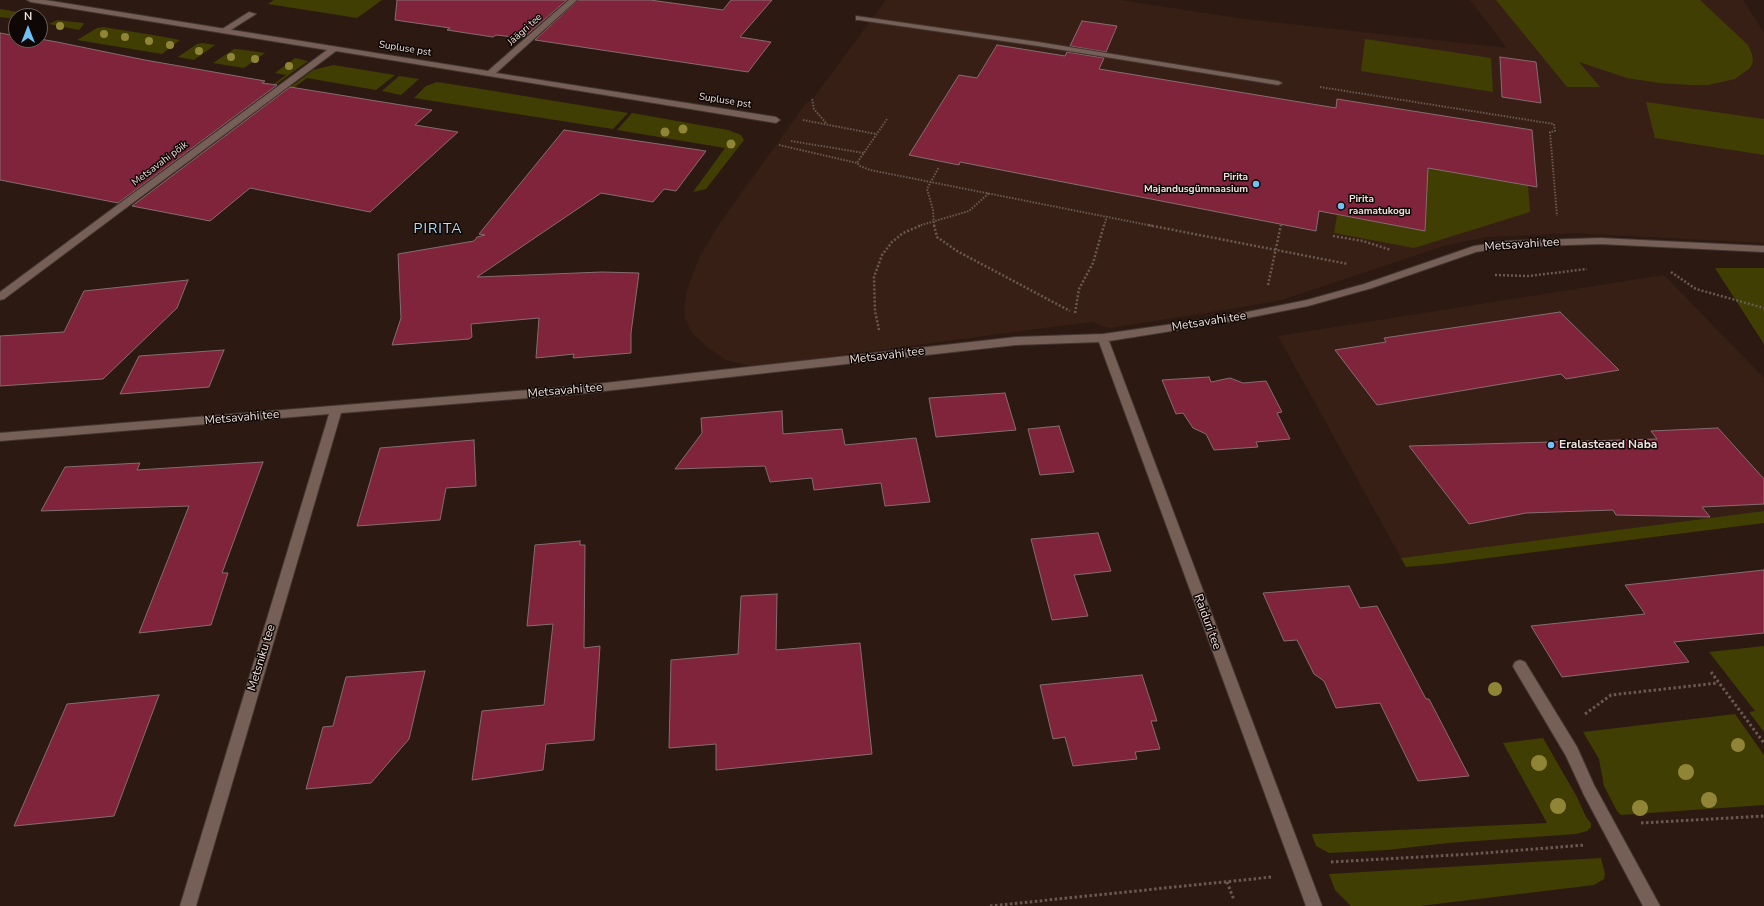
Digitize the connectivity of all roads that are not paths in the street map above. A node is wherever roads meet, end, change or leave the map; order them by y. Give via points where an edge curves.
1 (31, 0) edge
2 (573, 0) edge
3 (252, 14) dead end
4 (859, 18) dead end
5 (223, 31) junction
6 (334, 49) junction
7 (490, 74) junction
8 (1278, 83) dead end
9 (776, 120) road end
10 (1764, 250) edge
11 (0, 297) edge
12 (1102, 338) junction
13 (336, 410) junction
14 (0, 437) edge
15 (1520, 666) dead end
16 (188, 906) edge
17 (1314, 906) edge
18 (1652, 906) edge

1 - 5 street, Supluse pst
2 - 7 street, Jäägri tee
3 - 5 street
4 - 8 street
5 - 6 street, Supluse pst
6 - 7 street, Supluse pst
6 - 11 street, Metsavahi põik
7 - 9 street, Supluse pst
10 - 12 street, Metsavahi tee via 1600,241 1526,242 1489,246 1463,252 1368,286 1308,303
12 - 13 street, Metsavahi tee via 1016,341 635,385
12 - 17 street, Raiduri tee
13 - 14 street, Metsavahi tee
13 - 16 street, Metsniku tee
15 - 18 street via 1572,752 1589,790

